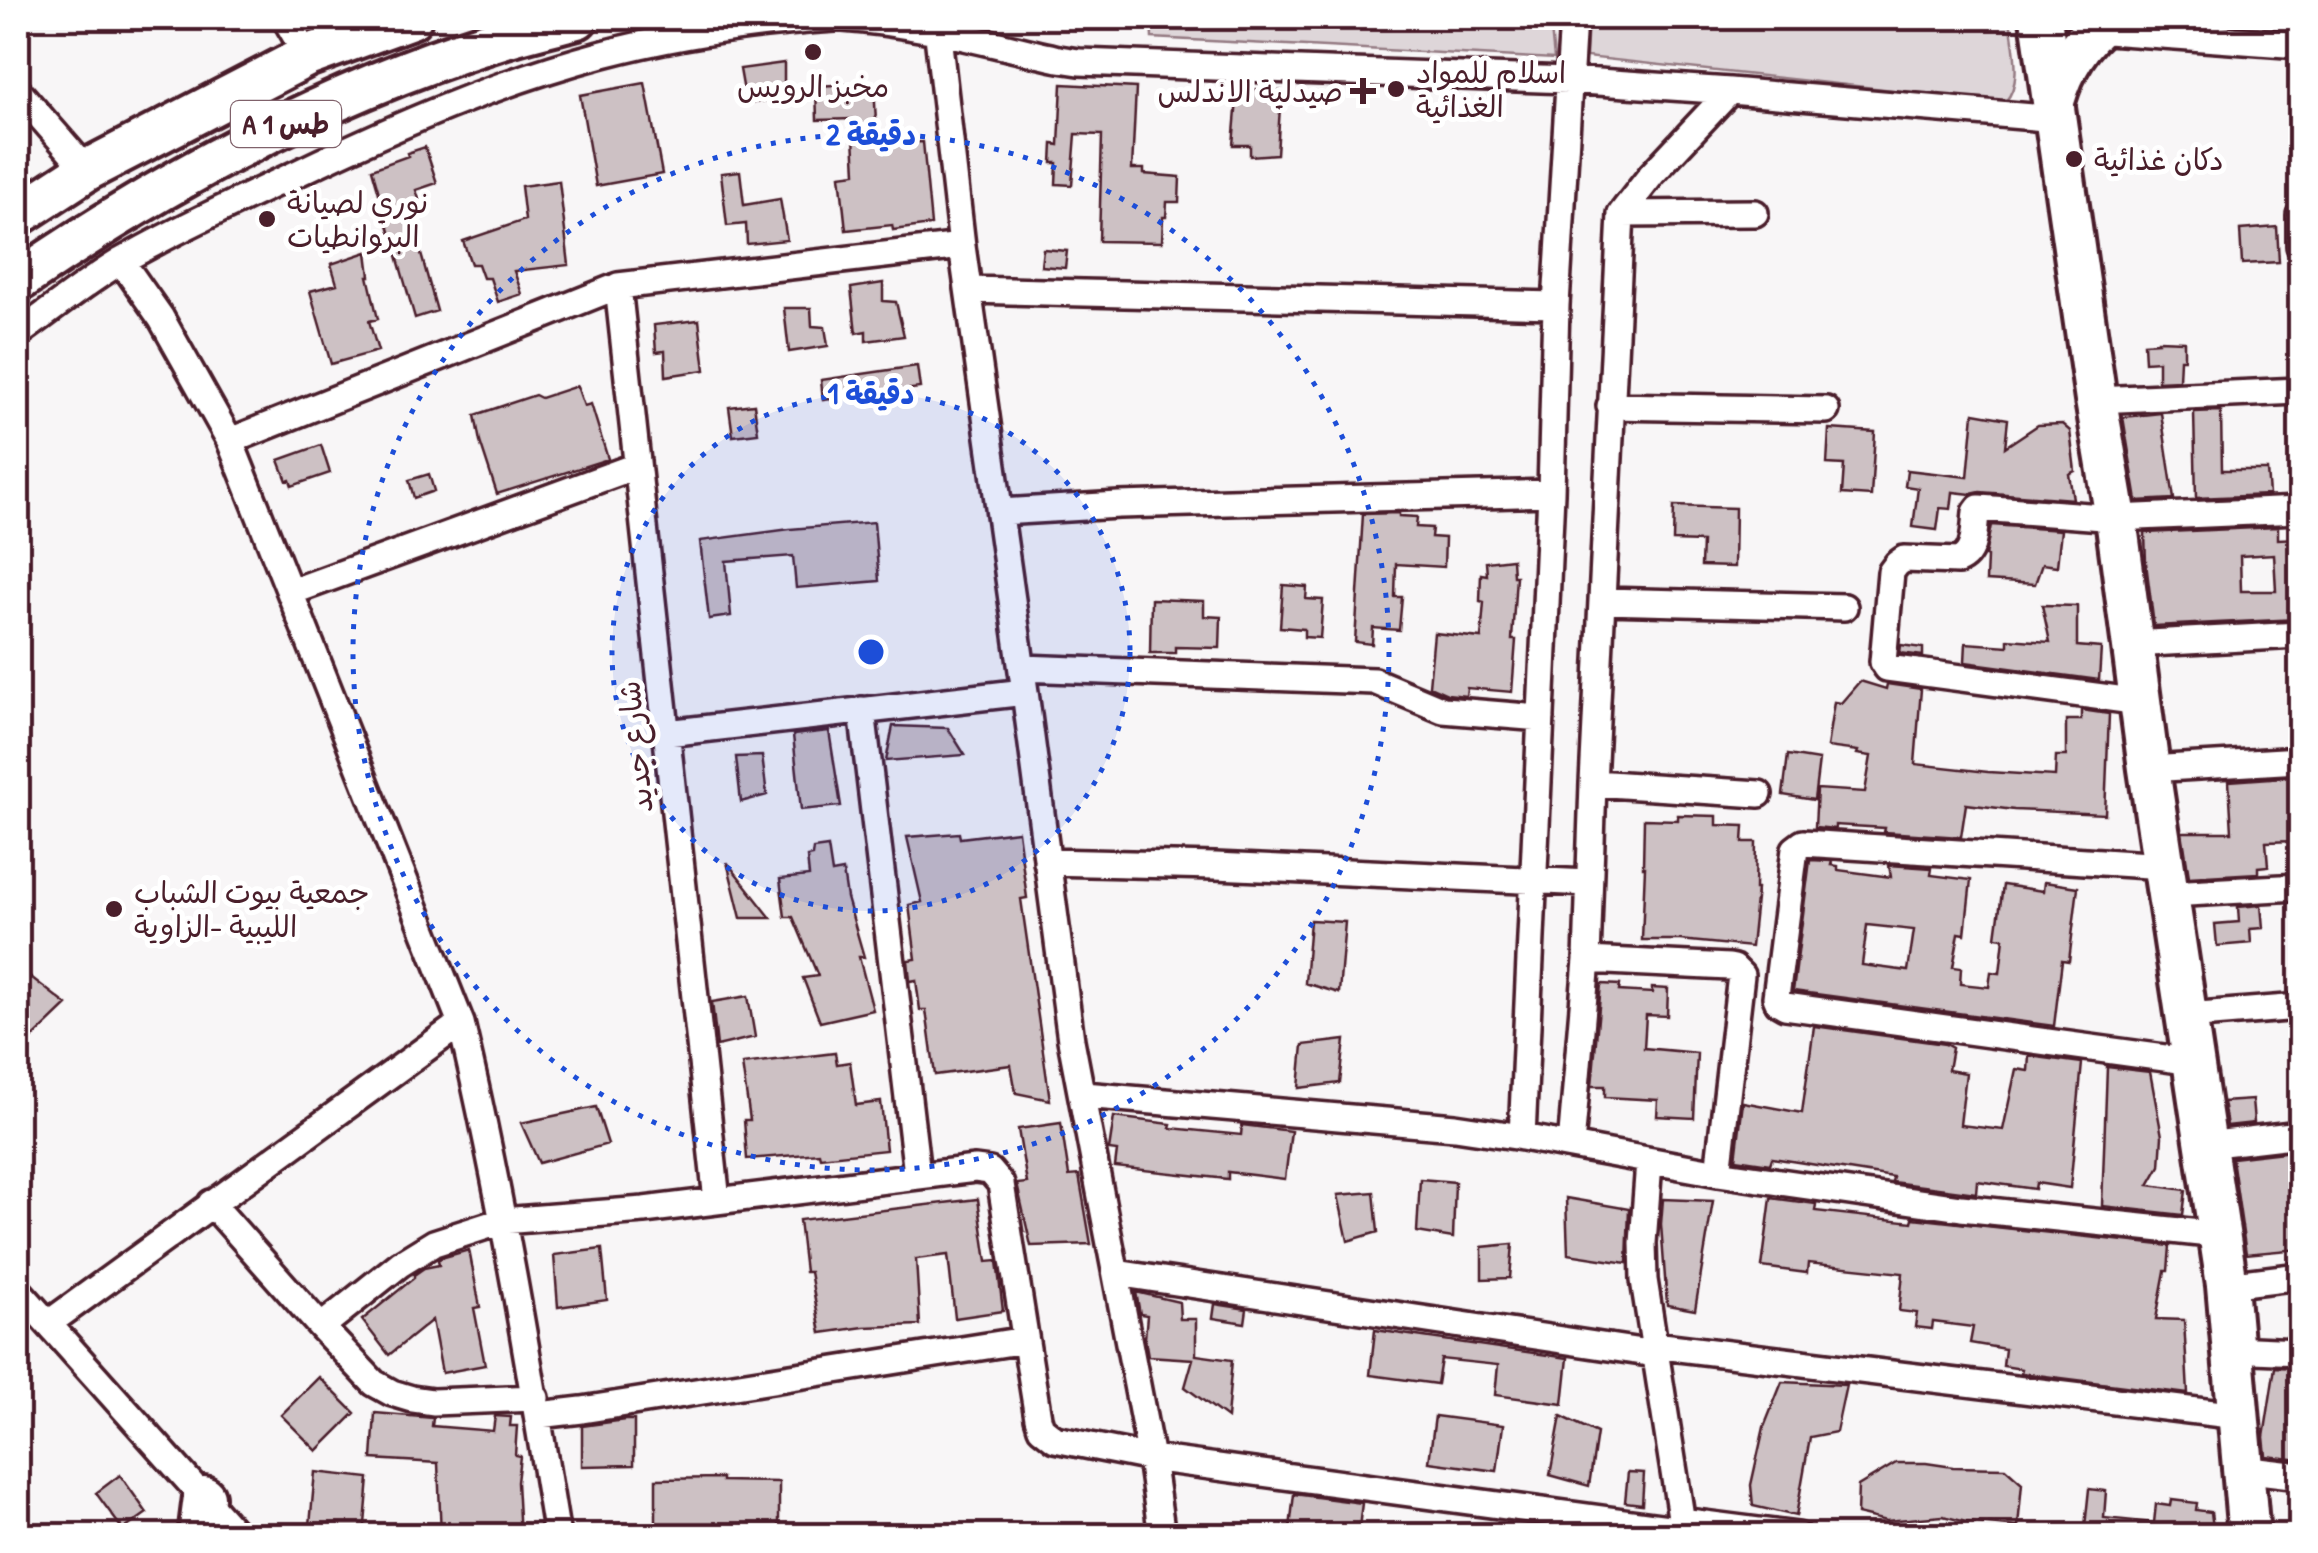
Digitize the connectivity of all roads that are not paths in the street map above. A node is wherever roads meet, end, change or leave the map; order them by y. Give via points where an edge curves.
1 (285, 18) edge
2 (411, 18) edge
3 (577, 18) edge
4 (836, 18) edge
5 (844, 18) edge
6 (1573, 18) edge
7 (2041, 18) edge
8 (937, 24) edge
9 (2100, 24) edge
10 (2300, 45) edge
11 (307, 56) junction
12 (1568, 80) junction
13 (18, 91) edge
14 (1730, 91) junction
15 (2055, 110) junction
16 (88, 170) junction
17 (1755, 213) dead end
18 (1621, 214) junction
19 (18, 215) edge
20 (2300, 216) edge
21 (962, 246) junction
22 (2300, 246) edge
23 (121, 262) junction
24 (18, 281) edge
25 (618, 286) junction
26 (970, 290) junction
27 (1556, 305) junction
28 (18, 334) edge
29 (2300, 391) edge
30 (2096, 400) junction
31 (1610, 406) junction
32 (1826, 410) dead end
33 (230, 441) junction
34 (636, 466) junction
35 (1552, 494) junction
36 (2300, 510) edge
37 (1000, 512) junction
38 (2116, 518) junction
39 (291, 592) junction
40 (1603, 601) junction
41 (1844, 607) dead end
42 (2300, 634) edge
43 (2131, 644) junction
44 (1024, 680) junction
45 (2140, 702) junction
46 (862, 710) junction
47 (1542, 718) junction
48 (666, 734) junction
49 (2300, 760) edge
50 (2149, 768) junction
51 (1593, 783) junction
52 (1759, 794) dead end
53 (1047, 862) junction
54 (2166, 880) junction
55 (1534, 882) junction
56 (1589, 883) junction
57 (2300, 887) edge
58 (1586, 960) junction
59 (2300, 1007) edge
60 (2188, 1016) junction
61 (461, 1023) junction
62 (2194, 1062) junction
63 (1084, 1096) junction
64 (2300, 1134) edge
65 (1522, 1137) junction
66 (2206, 1144) junction
67 (1571, 1146) junction
68 (1649, 1162) junction
69 (1718, 1173) junction
70 (917, 1174) junction
71 (716, 1201) junction
72 (210, 1203) junction
73 (502, 1220) junction
74 (2220, 1235) junction
75 (1116, 1274) junction
76 (2300, 1276) edge
77 (2227, 1285) junction
78 (18, 1290) edge
79 (49, 1323) junction
80 (321, 1328) junction
81 (1025, 1340) junction
82 (1655, 1349) junction
83 (2231, 1349) junction
84 (2300, 1352) edge
85 (537, 1407) junction
86 (2238, 1416) junction
87 (1151, 1458) junction
88 (2242, 1469) junction
89 (2300, 1476) edge
90 (202, 1516) edge
91 (1683, 1529) edge
92 (238, 1536) edge
93 (558, 1536) edge
94 (1162, 1536) edge
95 (1798, 1536) edge
96 (2248, 1536) edge

1 - 11 street
2 - 11 main road, A 1 طس
3 - 24 main road, A 1 طس via 478,46 314,110 161,189
4 - 23 street via 661,41 481,92 374,136
5 - 8 street
6 - 12 street
7 - 15 main road
8 - 12 street via 1079,62
8 - 21 street
9 - 10 street
9 - 15 main road via 2068,62
11 - 16 main road, A 1 طس
12 - 14 street
12 - 27 street
13 - 16 street
14 - 15 street
14 - 18 street
15 - 30 main road
16 - 19 main road, A 1 طس
17 - 18 street
18 - 31 street
20 - 22 street
21 - 25 street
21 - 26 street
23 - 28 street
23 - 33 street via 161,318
25 - 33 street
25 - 34 street, شارع جديد
26 - 27 street
26 - 37 street
27 - 35 street
29 - 30 street
30 - 38 main road
31 - 32 street
31 - 40 street
33 - 39 street
34 - 39 street
34 - 48 street, شارع جديد
35 - 37 street
35 - 47 street
36 - 38 street
37 - 44 street
38 - 43 main road
38 - 45 street via 1978,509 1966,558 1904,560 1891,572 1884,664
39 - 61 street
40 - 41 street
40 - 51 street
42 - 43 street
43 - 45 main road
44 - 46 street
44 - 47 street via 1374,681 1444,710
44 - 53 street
45 - 50 main road
46 - 48 street
46 - 70 street
47 - 55 street
48 - 71 street, شارع جديد
49 - 50 street
50 - 54 main road
51 - 52 street
51 - 56 street
53 - 55 street
53 - 63 street
54 - 57 street
54 - 60 main road
54 - 62 street via 1803,843 1795,849 1776,997 1785,1006
55 - 56 street
55 - 65 street
56 - 58 street
58 - 67 street
58 - 69 street via 1729,967 1741,975
59 - 60 street
60 - 62 main road
61 - 72 street
61 - 73 street
62 - 66 main road
63 - 65 street
63 - 75 street
64 - 66 street
65 - 67 street
66 - 74 main road
67 - 68 street
68 - 69 street
68 - 82 street via 1644,1280
69 - 74 street
70 - 71 street
70 - 81 street via 984,1169 998,1177
71 - 73 street
72 - 79 street
72 - 80 street
73 - 80 street via 434,1243
73 - 85 street
74 - 77 main road
75 - 82 street
75 - 87 street
76 - 77 street
77 - 83 main road
78 - 79 street
79 - 90 street
80 - 85 street via 374,1383 402,1396
81 - 85 street via 582,1410
81 - 87 street via 1046,1434
82 - 86 street
82 - 91 street
83 - 84 street
83 - 86 main road
85 - 93 street
86 - 88 main road
87 - 91 street
87 - 94 street
88 - 89 street
88 - 96 main road
90 - 92 street
91 - 95 street

